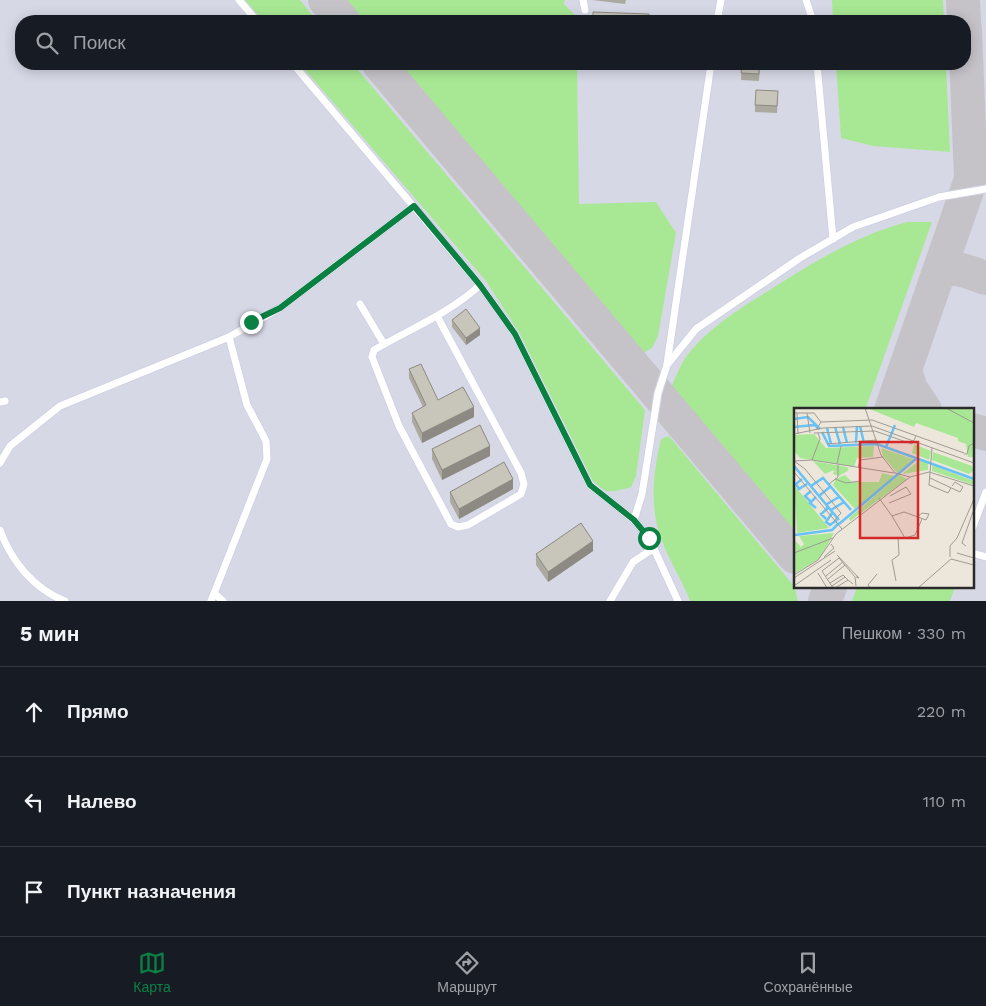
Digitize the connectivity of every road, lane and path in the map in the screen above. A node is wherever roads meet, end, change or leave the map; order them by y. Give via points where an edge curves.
1 (239, 0) edge
2 (583, 0) edge
3 (721, 0) edge
4 (806, 0) edge
5 (585, 10) dead end
6 (252, 15) edge
7 (718, 15) edge
8 (811, 15) edge
9 (298, 70) edge
10 (710, 70) edge
11 (818, 70) edge
12 (986, 189) edge
13 (414, 206) junction
14 (833, 239) junction
15 (480, 285) junction
16 (360, 304) dead end
17 (437, 316) junction
18 (229, 337) junction
19 (384, 344) junction
20 (667, 365) junction
21 (0, 463) edge
22 (986, 492) edge
23 (634, 520) junction
24 (974, 525) edge
25 (0, 530) edge
26 (654, 548) junction
27 (213, 598) edge
28 (65, 601) edge
29 (223, 601) edge
30 (610, 601) edge
31 (678, 601) edge

1 - 6 lane
2 - 5 lane
3 - 7 lane
4 - 8 lane
9 - 13 lane
10 - 20 lane
11 - 14 lane
12 - 14 lane via 939,197 854,227
13 - 15 lane
13 - 18 lane via 280,308
14 - 20 lane via 696,329
15 - 17 lane
15 - 23 lane via 515,334 590,485
16 - 19 lane
17 - 19 lane
17 - 19 lane via 524,484 521,494 468,525 458,527 450,524 399,426 372,357 374,350
18 - 21 lane via 60,406 10,446
18 - 27 lane via 247,405 266,441 267,459
20 - 23 lane via 658,393 642,494
22 - 24 lane
23 - 26 lane
25 - 28 lane via 5,545 28,578
26 - 30 lane via 633,562
26 - 31 lane
27 - 29 lane

